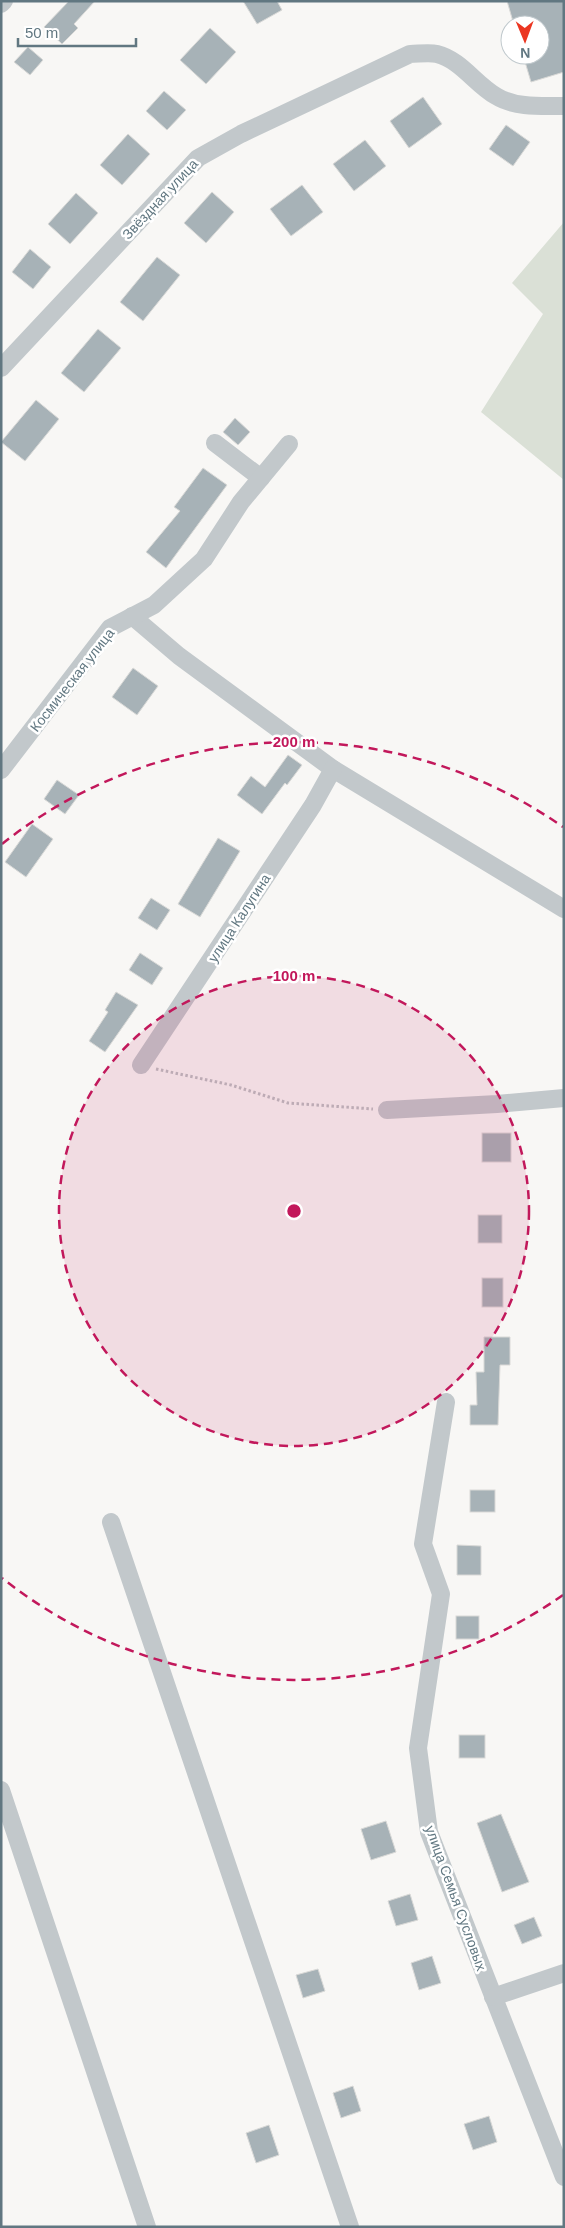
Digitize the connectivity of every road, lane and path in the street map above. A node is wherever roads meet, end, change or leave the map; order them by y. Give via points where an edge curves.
1 (4, 1) edge
2 (1, 4) edge
3 (564, 106) edge
4 (1, 368) edge
5 (215, 443) dead end
6 (289, 444) dead end
7 (261, 478) junction
8 (132, 616) junction
9 (333, 768) junction
10 (1, 770) edge
11 (564, 909) edge
12 (141, 1065) joint
13 (564, 1098) edge
14 (387, 1110) joint
15 (446, 1402) dead end
16 (111, 1522) dead end
17 (1, 1790) edge
18 (564, 1973) edge
19 (493, 1997) junction
20 (564, 2177) edge
21 (147, 2227) edge
22 (350, 2227) edge

1 - 2 street
3 - 4 street, Звёздная улица via 526,106 497,97 458,64 436,54 410,54 241,134 198,158
5 - 7 street
6 - 7 street, Космическая улица
7 - 8 street, Космическая улица via 241,502 204,559 154,605
8 - 9 street via 179,656
8 - 10 street, Космическая улица via 110,628
9 - 11 street
9 - 12 street, улица Калугина via 313,805
12 - 14 path via 231,1085 288,1103
13 - 14 street
15 - 19 street, улица Семья Сусловых via 422,1544 441,1594 418,1748 429,1832
16 - 22 street
17 - 21 street
18 - 19 street
19 - 20 street, улица Семья Сусловых

